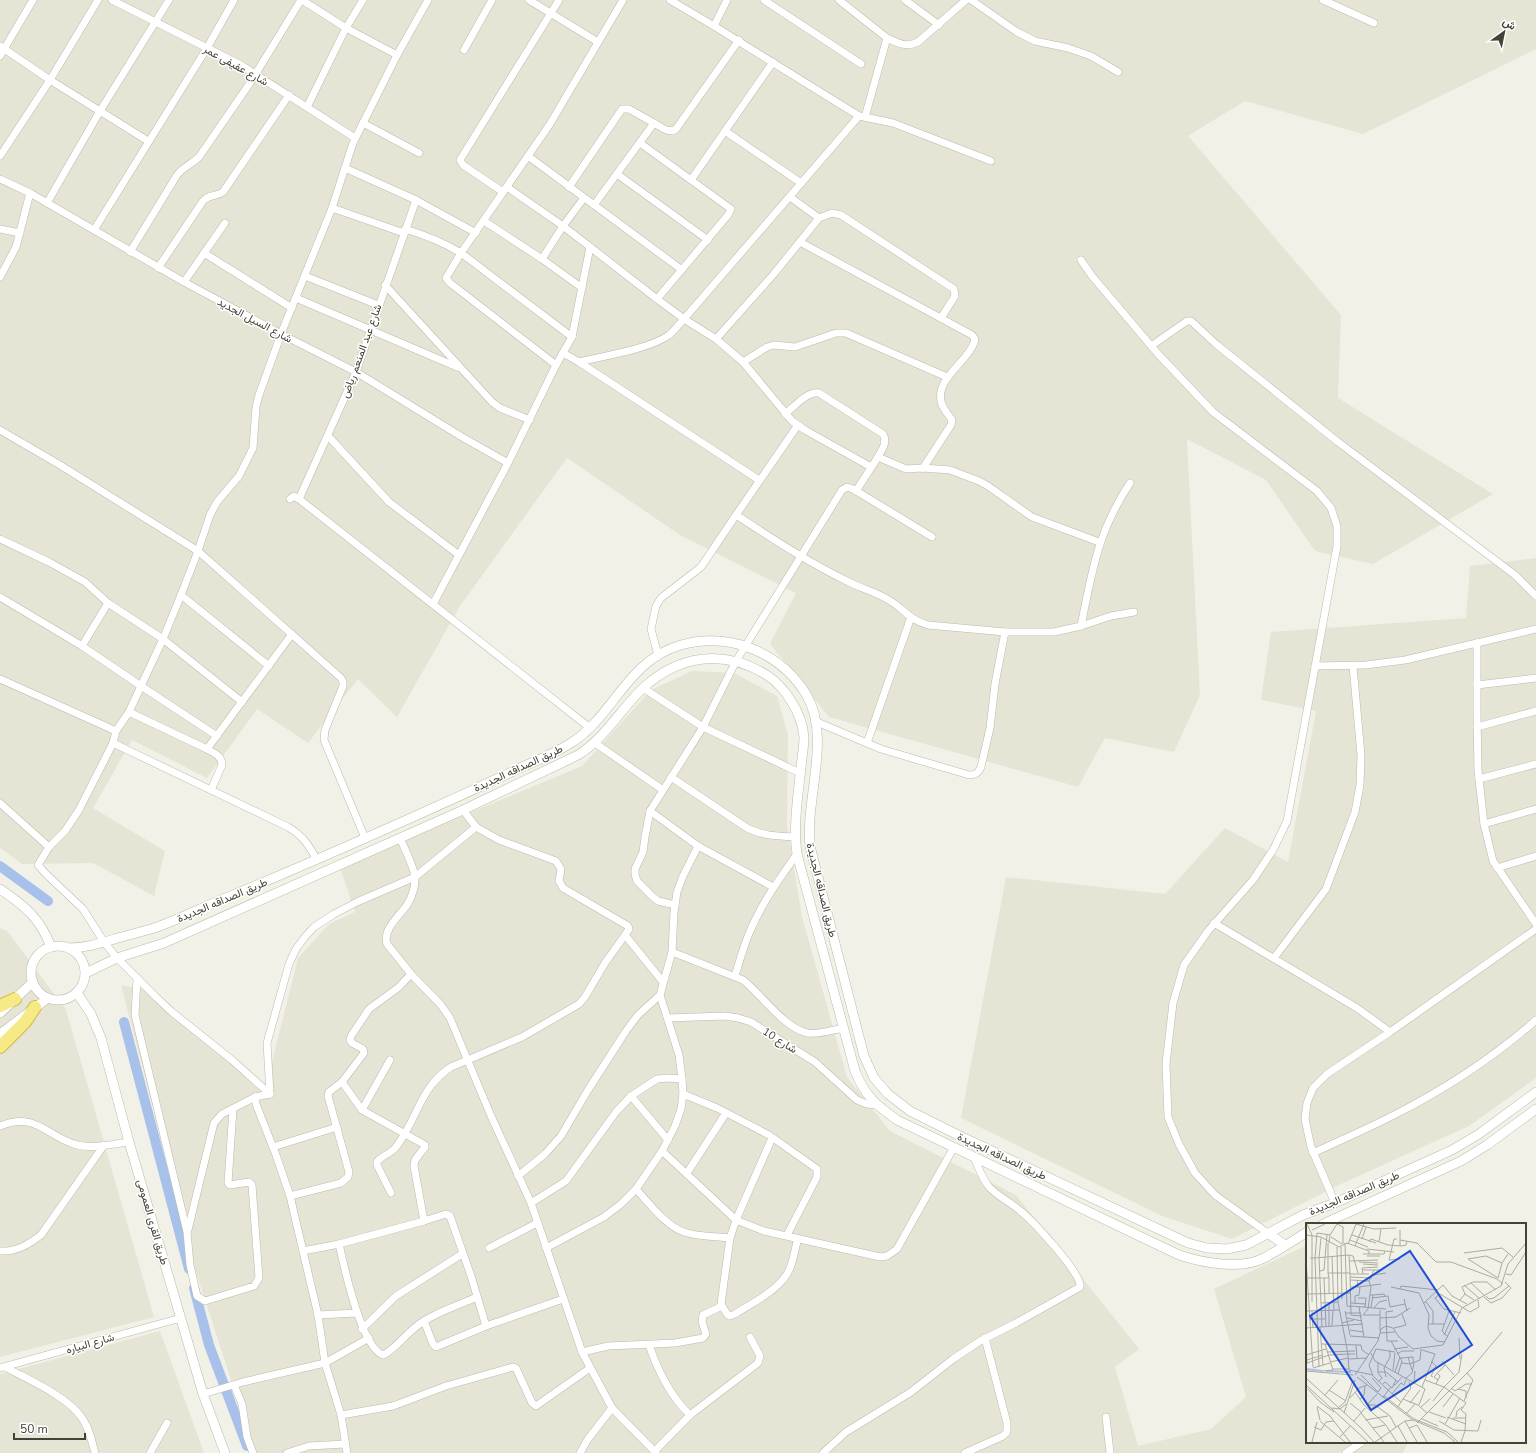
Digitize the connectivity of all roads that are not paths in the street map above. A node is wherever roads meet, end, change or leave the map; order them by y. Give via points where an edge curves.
1 (33, 0) edge
2 (98, 0) edge
3 (112, 0) edge
4 (169, 0) edge
5 (234, 0) edge
6 (301, 0) edge
7 (363, 0) edge
8 (428, 0) edge
9 (492, 0) edge
10 (529, 0) edge
11 (559, 0) edge
12 (624, 0) edge
13 (670, 0) edge
14 (728, 0) edge
15 (764, 0) edge
16 (839, 0) edge
17 (966, 0) edge
18 (970, 0) edge
19 (1323, 0) edge
20 (908, 1) edge
21 (551, 13) junction
22 (156, 22) junction
23 (1374, 23) dead end
24 (938, 25) junction
25 (714, 26) junction
26 (346, 28) junction
27 (887, 38) junction
28 (739, 40) junction
29 (598, 42) junction
30 (2, 47) edge
31 (207, 48) junction
32 (464, 50) dead end
33 (397, 55) junction
34 (0, 56) edge
35 (773, 62) junction
36 (861, 64) dead end
37 (1118, 72) dead end
38 (256, 74) junction
39 (50, 80) junction
40 (289, 95) junction
41 (308, 108) junction
42 (100, 111) junction
43 (862, 116) junction
44 (363, 123) junction
45 (654, 123) junction
46 (725, 131) junction
47 (355, 138) junction
48 (148, 141) junction
49 (640, 143) junction
50 (419, 154) dead end
51 (0, 156) edge
52 (528, 156) junction
53 (991, 161) dead end
54 (345, 168) junction
55 (617, 174) junction
56 (0, 179) edge
57 (691, 180) junction
58 (801, 183) junction
59 (569, 187) junction
60 (505, 189) junction
61 (30, 193) junction
62 (790, 197) junction
63 (584, 198) junction
64 (416, 200) junction
65 (47, 203) junction
66 (594, 205) junction
67 (332, 208) junction
68 (819, 218) junction
69 (484, 220) junction
70 (225, 223) dead end
71 (564, 226) junction
72 (0, 228) edge
73 (94, 230) junction
74 (404, 231) junction
75 (20, 233) junction
76 (476, 233) junction
77 (708, 240) junction
78 (800, 242) junction
79 (590, 247) junction
80 (130, 252) junction
81 (204, 253) junction
82 (461, 253) junction
83 (542, 259) junction
84 (1081, 260) dead end
85 (3, 265) edge
86 (158, 268) junction
87 (682, 270) junction
88 (305, 276) junction
89 (0, 277) edge
90 (184, 282) junction
91 (385, 285) junction
92 (582, 288) junction
93 (296, 298) junction
94 (657, 299) junction
95 (378, 305) junction
96 (292, 308) junction
97 (941, 318) junction
98 (684, 319) junction
99 (370, 330) junction
100 (280, 334) junction
101 (572, 337) junction
102 (716, 339) junction
103 (1151, 346) junction
104 (563, 353) junction
105 (579, 362) junction
106 (743, 362) junction
107 (556, 365) junction
108 (459, 367) junction
109 (356, 372) junction
110 (947, 377) junction
111 (785, 414) junction
112 (530, 420) junction
113 (798, 425) junction
114 (0, 430) edge
115 (328, 436) junction
116 (878, 457) junction
117 (508, 463) junction
118 (871, 467) junction
119 (923, 468) junction
120 (759, 480) junction
121 (1130, 483) dead end
122 (856, 491) junction
123 (290, 499) dead end
124 (299, 499) junction
125 (736, 515) junction
126 (932, 537) dead end
127 (0, 539) edge
128 (1099, 542) junction
129 (198, 551) junction
130 (801, 555) junction
131 (459, 556) junction
132 (181, 595) junction
133 (0, 596) edge
134 (1536, 596) edge
135 (108, 603) junction
136 (433, 604) junction
137 (1134, 612) dead end
138 (911, 617) junction
139 (1081, 626) junction
140 (1536, 629) edge
141 (1005, 632) junction
142 (292, 634) junction
143 (163, 639) junction
144 (1477, 643) junction
145 (82, 646) junction
146 (745, 646) junction
147 (658, 655) junction
148 (736, 661) junction
149 (268, 666) junction
150 (1315, 666) junction
151 (1353, 666) junction
152 (631, 677) junction
153 (1536, 678) edge
154 (0, 679) edge
155 (1477, 685) junction
156 (141, 686) junction
157 (643, 688) junction
158 (242, 702) junction
159 (1536, 711) edge
160 (129, 712) junction
161 (816, 722) junction
162 (704, 727) junction
163 (1477, 727) junction
164 (590, 728) junction
165 (116, 731) junction
166 (217, 736) junction
167 (804, 736) junction
168 (818, 738) junction
169 (113, 743) junction
170 (595, 743) junction
171 (866, 743) junction
172 (207, 749) junction
173 (1536, 764) edge
174 (800, 773) junction
175 (501, 777) junction
176 (671, 777) junction
177 (1479, 779) junction
178 (508, 789) junction
179 (211, 790) junction
180 (662, 790) junction
181 (0, 803) edge
182 (1536, 809) edge
183 (463, 810) junction
184 (650, 812) junction
185 (1484, 824) junction
186 (395, 825) junction
187 (476, 827) junction
188 (795, 837) junction
189 (365, 838) junction
190 (400, 838) junction
191 (698, 846) junction
192 (49, 847) junction
193 (797, 854) junction
194 (1536, 856) edge
195 (317, 860) junction
196 (1497, 868) junction
197 (415, 877) junction
198 (774, 887) junction
199 (0, 889) edge
200 (675, 905) junction
201 (1534, 916) edge
202 (1214, 923) junction
203 (1536, 924) edge
204 (1536, 929) edge
205 (625, 935) junction
206 (104, 942) junction
207 (51, 947) junction
208 (69, 948) junction
209 (672, 952) junction
210 (116, 958) junction
211 (1274, 958) junction
212 (86, 973) junction
213 (412, 974) junction
214 (735, 976) junction
215 (137, 978) junction
216 (33, 982) junction
217 (664, 982) junction
218 (77, 993) junction
219 (660, 995) junction
220 (48, 998) junction
221 (15, 999) junction
222 (0, 1006) edge
223 (35, 1007) junction
224 (0, 1013) edge
225 (668, 1018) junction
226 (1536, 1020) edge
227 (844, 1028) junction
228 (1390, 1032) junction
229 (0, 1034) edge
230 (0, 1047) edge
231 (466, 1059) junction
232 (390, 1060) dead end
233 (682, 1079) junction
234 (342, 1082) junction
235 (1536, 1092) edge
236 (270, 1094) junction
237 (684, 1094) junction
238 (631, 1096) junction
239 (255, 1097) junction
240 (876, 1105) junction
241 (233, 1109) junction
242 (1536, 1109) edge
243 (362, 1110) junction
244 (726, 1113) junction
245 (0, 1126) edge
246 (337, 1127) junction
247 (406, 1133) junction
248 (960, 1136) junction
249 (772, 1138) junction
250 (668, 1140) junction
251 (129, 1142) junction
252 (104, 1145) junction
253 (272, 1147) junction
254 (954, 1148) junction
255 (662, 1151) junction
256 (1313, 1153) junction
257 (974, 1156) junction
258 (687, 1173) junction
259 (518, 1176) junction
260 (636, 1189) junction
261 (391, 1193) dead end
262 (290, 1196) junction
263 (530, 1203) junction
264 (1335, 1203) junction
265 (1340, 1217) junction
266 (736, 1220) junction
267 (424, 1221) junction
268 (1325, 1223) edge
269 (537, 1224) junction
270 (187, 1232) junction
271 (1306, 1233) edge
272 (1269, 1234) junction
273 (787, 1235) junction
274 (730, 1238) junction
275 (798, 1238) junction
276 (339, 1244) junction
277 (1285, 1245) junction
278 (489, 1248) dead end
279 (546, 1248) junction
280 (0, 1251) edge
281 (303, 1251) junction
282 (462, 1254) junction
283 (477, 1297) junction
284 (563, 1298) junction
285 (722, 1306) junction
286 (357, 1313) junction
287 (318, 1315) junction
288 (181, 1318) junction
289 (424, 1321) junction
290 (486, 1326) junction
291 (362, 1329) junction
292 (750, 1337) dead end
293 (369, 1338) junction
294 (986, 1338) junction
295 (650, 1345) junction
296 (582, 1352) junction
297 (325, 1363) junction
298 (3, 1368) edge
299 (590, 1368) junction
300 (232, 1385) junction
301 (206, 1393) junction
302 (612, 1408) junction
303 (341, 1415) junction
304 (690, 1415) junction
305 (1106, 1417) dead end
306 (168, 1423) dead end
307 (1361, 1443) edge
308 (345, 1444) junction
309 (656, 1452) edge
310 (95, 1453) edge
311 (150, 1453) edge
312 (225, 1453) edge
313 (253, 1453) edge
314 (287, 1453) edge
315 (347, 1453) edge
316 (580, 1453) edge
317 (823, 1453) edge
318 (965, 1453) edge
319 (1110, 1453) edge
320 (1346, 1453) edge

1 - 30 street
2 - 39 street
3 - 22 street, شارع عفيفى عمر
4 - 22 street
5 - 31 street
6 - 26 street
6 - 38 street
7 - 26 street
8 - 33 street
9 - 32 street
10 - 21 street
11 - 21 street
12 - 29 street
13 - 25 street
14 - 25 street
15 - 36 street
16 - 27 street
17 - 24 street
18 - 37 street via 1035,41 1091,56
19 - 23 street
20 - 24 street
21 - 29 street
21 - 60 street via 460,160 463,165
22 - 31 street, شارع عفيفى عمر
22 - 42 street
24 - 27 street via 911,45 904,46
25 - 28 street
26 - 33 street
26 - 41 street
27 - 43 street
28 - 35 street
28 - 45 street via 676,129 670,131
29 - 52 street via 550,124
30 - 34 street
30 - 39 street
31 - 38 street, شارع عفيفى عمر
31 - 48 street
33 - 44 street
35 - 43 street
35 - 46 street
38 - 40 street, شارع عفيفى عمر
38 - 80 street via 199,157 177,175
39 - 42 street
39 - 51 street
40 - 41 street, شارع عفيفى عمر
40 - 86 street via 223,192 207,197 203,201
41 - 47 street, شارع عفيفى عمر
42 - 48 street
42 - 65 street
43 - 53 street via 893,123
43 - 58 street
44 - 47 street
44 - 50 street
45 - 49 street
45 - 59 street via 629,109 622,108
46 - 57 street
46 - 58 street
47 - 54 street
48 - 73 street
49 - 55 street
49 - 57 street
52 - 59 street
52 - 60 street
54 - 64 street
54 - 67 street
55 - 66 street
55 - 77 street
56 - 61 street, شارع السيل الجديد
57 - 77 street via 731,209
58 - 62 street
59 - 63 street
60 - 69 street
60 - 71 street
61 - 65 street, شارع السيل الجديد
61 - 75 street
62 - 68 street
62 - 98 street
63 - 66 street
63 - 71 street
64 - 74 street, شارع عبد المنعم رياض
64 - 76 street
65 - 73 street, شارع السيل الجديد
66 - 87 street
67 - 74 street
67 - 88 street
68 - 78 street
68 - 97 street via 832,213 841,214 954,289 954,296
69 - 76 street
69 - 83 street
70 - 81 street
71 - 79 street
71 - 83 street
72 - 75 street
73 - 80 street, شارع السيل الجديد
74 - 82 street via 425,235
74 - 91 street, شارع عبد المنعم رياض
75 - 85 street via 14,252
76 - 82 street
77 - 87 street
78 - 97 street
78 - 102 street
79 - 92 street
79 - 94 street
80 - 86 street, شارع السيل الجديد
81 - 90 street
81 - 96 street
82 - 101 street
82 - 107 street via 447,275 448,280
83 - 92 street
84 - 103 street
85 - 89 street
86 - 90 street, شارع السيل الجديد
87 - 94 street
88 - 93 street
88 - 95 street
90 - 100 street, شارع السيل الجديد
91 - 95 street, شارع عبد المنعم رياض
91 - 108 street
92 - 101 street
93 - 96 street
93 - 99 street
94 - 98 street
95 - 99 street, شارع عبد المنعم رياض
96 - 100 street
97 - 110 street via 975,339 972,348
98 - 102 street
98 - 105 street via 669,335 653,343
99 - 108 street
99 - 109 street, شارع عبد المنعم رياض
100 - 109 street, شارع السيل الجديد
100 - 129 street via 256,407 253,448 239,476 217,502 210,515
101 - 104 street
102 - 106 street
103 - 134 street via 1187,320 1191,321 1338,442 1515,575
103 - 150 street via 1213,412 1317,491 1331,508 1337,526 1337,546
104 - 105 street
104 - 107 street
105 - 120 street
106 - 110 street via 774,345 795,348 836,332 846,333
106 - 111 street
107 - 112 street
108 - 112 street via 496,405
109 - 115 street, شارع عبد المنعم رياض
109 - 117 street, شارع السيل الجديد via 462,438
110 - 119 street via 940,401 952,420 952,425
111 - 113 street
111 - 116 street via 813,392 819,393 883,434 886,438 885,443
112 - 117 street
113 - 118 street
113 - 120 street
114 - 129 street
115 - 124 street, شارع عبد المنعم رياض
115 - 131 street via 389,502
116 - 118 street
116 - 119 street via 906,469
117 - 131 street
118 - 122 street
119 - 128 street via 950,470 979,481 1032,517
120 - 125 street
121 - 128 street via 1119,498
122 - 126 street
122 - 130 street via 847,487 842,490
123 - 124 street via 294,496
124 - 136 street
125 - 130 street
125 - 147 street via 701,567 661,598 656,606 651,629
127 - 135 street via 70,573 85,582
128 - 139 street
129 - 132 street
129 - 142 street
130 - 138 street via 852,584 888,599
130 - 146 street
131 - 136 street
132 - 143 street
132 - 149 street
133 - 145 street
135 - 143 street
135 - 145 street
136 - 164 street
137 - 139 street via 1111,616
138 - 141 street via 928,625
138 - 171 street
139 - 141 street via 1054,632
140 - 144 street
141 - 171 street via 990,728 978,772 969,775 881,750
142 - 149 street
142 - 189 street via 343,682 344,686 325,730 324,740
143 - 156 street
143 - 158 street
144 - 151 street via 1405,660
144 - 155 street
145 - 156 street
146 - 147 street, طريق الصداقه الجديدة via 723,641 700,641 678,646
146 - 148 street
146 - 161 street, طريق الصداقه الجديدة via 781,665 795,679 807,696
147 - 152 street, طريق الصداقه الجديدة
148 - 157 street, طريق الصداقه الجديدة via 719,658 688,662 673,668
148 - 162 street
148 - 167 street, طريق الصداقه الجديدة via 768,676 781,688 800,719
149 - 158 street
150 - 151 street
150 - 202 street via 1287,821 1273,850 1253,880
151 - 211 street via 1361,755 1360,785 1355,812 1326,889
152 - 157 street
152 - 164 street, طريق الصداقه الجديدة
153 - 155 street
154 - 165 street
155 - 163 street
156 - 160 street
156 - 166 street
157 - 162 street
157 - 170 street, طريق الصداقه الجديدة
158 - 166 street
159 - 163 street
160 - 165 street
160 - 172 street
161 - 168 street, طريق الصداقه الجديدة
161 - 171 street
162 - 174 street
162 - 176 street
163 - 177 street
164 - 175 street, طريق الصداقه الجديدة via 560,749
165 - 169 street
166 - 172 street
167 - 168 street
167 - 174 street, طريق الصداقه الجديدة
168 - 248 street, طريق الصداقه الجديدة via 809,825 810,846 864,1056 874,1078 888,1094 910,1111
169 - 179 street
169 - 192 street via 79,810 65,831
170 - 178 street, طريق الصداقه الجديدة via 578,755
170 - 180 street
172 - 179 street via 222,761
173 - 177 street
174 - 188 street, طريق الصداقه الجديدة
175 - 178 street
175 - 186 street, طريق الصداقه الجديدة
176 - 180 street
176 - 188 street via 759,834
177 - 185 street
178 - 183 street, طريق الصداقه الجديدة
179 - 195 street via 288,827 307,843
180 - 184 street
181 - 192 street
182 - 185 street
183 - 187 street
183 - 190 street, طريق الصداقه الجديدة
184 - 191 street
184 - 200 street via 643,852 635,874 653,897 663,903
185 - 196 street
186 - 189 street, طريق الصداقه الجديدة
186 - 190 street
187 - 197 street
187 - 205 street via 499,840 556,861 561,869 559,881 563,888 628,926
188 - 193 street, طريق الصداقه الجديدة
189 - 195 street, طريق الصداقه الجديدة
190 - 197 street
190 - 210 street, طريق الصداقه الجديدة via 164,943
191 - 198 street
191 - 200 street via 683,876
192 - 206 street via 38,865 83,909
193 - 198 street
193 - 227 street, طريق الصداقه الجديدة
194 - 196 street
195 - 206 street, طريق الصداقه الجديدة via 153,928
196 - 201 street
197 - 213 street via 412,896 388,931 386,940
197 - 236 street via 334,914 314,927 296,950 289,964 267,1043
198 - 214 street via 750,930
199 - 207 street via 35,917
200 - 209 street
201 - 203 street
202 - 211 street
202 - 272 street via 1184,965 1173,1003 1166,1064 1168,1117 1195,1173 1215,1195
204 - 228 street
205 - 217 street
205 - 231 street via 579,1004 522,1037
206 - 208 street, طريق الصداقه الجديدة
206 - 210 street
207 - 208 street
207 - 216 street via 43,950 34,961 31,974
208 - 212 street via 81,958
209 - 214 street
209 - 217 street
210 - 212 street, طريق الصداقه الجديدة
210 - 215 street
211 - 228 street via 1357,1008
212 - 218 street via 82,988
213 - 231 street via 450,1018
213 - 234 street via 369,1009 351,1036 352,1043 363,1049 364,1053
214 - 227 street via 751,986 794,1027 807,1033
215 - 236 street via 172,1012
215 - 270 street via 135,1015
216 - 220 street via 36,989
216 - 221 street
217 - 219 street
218 - 220 street via 63,1000
218 - 251 street, طريق القرى العمومى via 91,1014 101,1038
219 - 225 street
219 - 259 street via 638,1015 626,1031 554,1146
220 - 223 street
221 - 222 highway
221 - 224 street
223 - 229 street
223 - 230 highway via 25,1022
225 - 233 street via 679,1055
225 - 240 street, شارع 10 via 725,1016 751,1022 815,1062 857,1100
226 - 256 street via 1490,1056 1436,1092
227 - 240 street, طريق الصداقه الجديدة via 859,1081
228 - 256 street via 1327,1074 1312,1088 1305,1119
231 - 247 street via 441,1073 431,1083
231 - 259 street
232 - 243 street
233 - 237 street
233 - 238 street via 656,1079
234 - 243 street
234 - 246 street via 329,1092 328,1096
235 - 264 street, طريق الصداقه الجديدة via 1479,1134 1452,1150
236 - 239 street
237 - 244 street
237 - 250 street via 681,1109
238 - 250 street
238 - 263 street via 616,1112 566,1181
239 - 241 street
239 - 253 street
240 - 254 street, طريق الصداقه الجديدة via 897,1120
241 - 270 street via 218,1117 211,1130
241 - 270 street via 228,1183 230,1185 249,1182 252,1185 260,1278 257,1284 204,1301 200,1299 197,1296 190,1265
242 - 265 street, طريق الصداقه الجديدة via 1461,1161
243 - 247 street
244 - 249 street
244 - 258 street
245 - 252 street via 8,1122 29,1122 40,1125 70,1143
246 - 253 street
246 - 262 street via 349,1172 348,1177 341,1183
247 - 261 street via 395,1148 377,1162
247 - 267 street via 425,1145 414,1166
248 - 254 street
248 - 272 street, طريق الصداقه الجديدة via 1188,1243 1207,1248 1227,1248 1246,1245
249 - 266 street
249 - 273 street via 817,1169 818,1173
250 - 255 street
251 - 252 street
251 - 288 street, طريق القرى العمومى
252 - 280 street via 41,1235 19,1248 7,1252
253 - 262 street
254 - 257 street, طريق الصداقه الجديدة
254 - 275 street via 897,1249 887,1256 880,1257
255 - 258 street
255 - 260 street
256 - 264 street
257 - 277 street, طريق الصداقه الجديدة via 1179,1255 1195,1260 1212,1264 1246,1263 1263,1259
257 - 294 street via 988,1186 1019,1209 1044,1233 1081,1284 1080,1287
258 - 266 street
259 - 263 street
260 - 274 street via 676,1229
260 - 279 street via 604,1217
262 - 281 street
263 - 269 street
264 - 265 street
264 - 272 street, طريق الصداقه الجديدة via 1303,1215
265 - 268 street, طريق الصداقه الجديدة
266 - 273 street via 764,1231
266 - 274 street
267 - 276 street
267 - 282 street via 446,1214 450,1216
269 - 278 street
269 - 279 street
271 - 277 street, طريق الصداقه الجديدة
272 - 277 street
273 - 275 street
274 - 285 street
275 - 285 street via 788,1273 771,1291 730,1316
276 - 281 street
276 - 286 street
279 - 284 street
281 - 287 street
282 - 283 street
282 - 291 street via 396,1296
283 - 289 street
283 - 290 street
284 - 290 street
284 - 296 street
285 - 295 street via 703,1315 702,1322 706,1334 703,1338
286 - 287 street
286 - 291 street
287 - 297 street
288 - 298 street, شارع البياره
288 - 301 street, طريق القرى العمومى
289 - 290 street via 436,1347
289 - 293 street via 383,1354 378,1352
291 - 293 street
292 - 304 street via 760,1356 758,1363
293 - 297 street
294 - 317 street via 952,1359 911,1392 846,1432
294 - 318 street via 1007,1432
295 - 296 street via 608,1346
295 - 304 street via 663,1379
296 - 299 street
297 - 300 street
297 - 303 street
298 - 310 street via 74,1407 83,1419
299 - 302 street
299 - 303 street via 536,1406 532,1403 516,1368 513,1367 446,1386 393,1406
300 - 301 street
300 - 313 street via 242,1404 247,1437
301 - 312 street, طريق القرى العمومى
302 - 309 street
302 - 316 street
303 - 308 street
304 - 309 street
305 - 319 street
306 - 311 street
307 - 320 street
308 - 314 street via 309,1446
308 - 315 street

